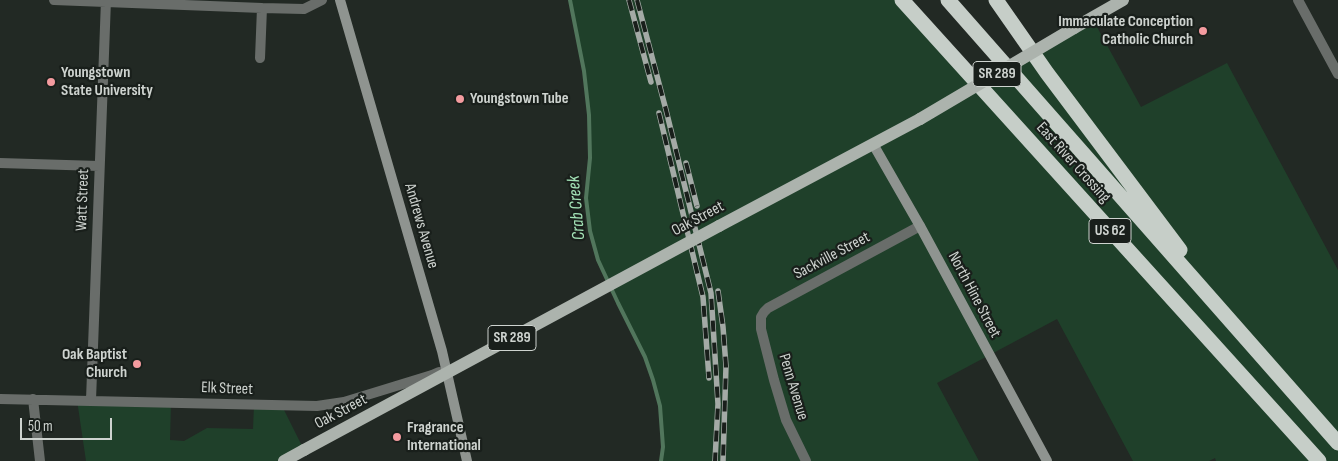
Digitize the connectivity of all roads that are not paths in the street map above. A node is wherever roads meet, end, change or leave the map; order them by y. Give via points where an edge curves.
1 (54, 0) edge
2 (322, 0) edge
3 (340, 0) edge
4 (902, 0) edge
5 (948, 0) edge
6 (996, 0) edge
7 (1123, 0) edge
8 (1298, 0) edge
9 (106, 1) edge
10 (262, 8) junction
11 (260, 58) dead end
12 (1338, 74) edge
13 (873, 144) junction
14 (0, 163) edge
15 (99, 166) junction
16 (920, 226) junction
17 (761, 318) joint
18 (1248, 341) junction
19 (446, 368) junction
20 (0, 399) edge
21 (32, 399) junction
22 (92, 400) junction
23 (1338, 443) edge
24 (40, 461) edge
25 (284, 461) edge
26 (467, 461) edge
27 (806, 461) edge
28 (1047, 461) edge
29 (1319, 461) edge

1 - 9 street
2 - 10 street via 304,9
3 - 19 street, Andrews Avenue
4 - 29 highway, East River Crossing / US 62
5 - 18 highway, East River Crossing / US 62
6 - 18 highway
7 - 13 main road, Oak Street / SR 289, bridge
8 - 12 street
9 - 10 street
9 - 15 street, Watt Street
10 - 11 street
13 - 16 street, North Hine Street
13 - 25 main road, Oak Street / SR 289, bridge
14 - 15 street
15 - 22 street, Watt Street
16 - 17 street, Sackville Street via 768,308
16 - 28 street, North Hine Street
17 - 27 street, Penn Avenue via 761,329 786,420
18 - 23 highway, East River Crossing / US 62
19 - 22 street, Elk Street via 344,402 317,406
19 - 26 street, Andrews Avenue
20 - 21 street, Elk Street
21 - 22 street, Elk Street
21 - 24 street

